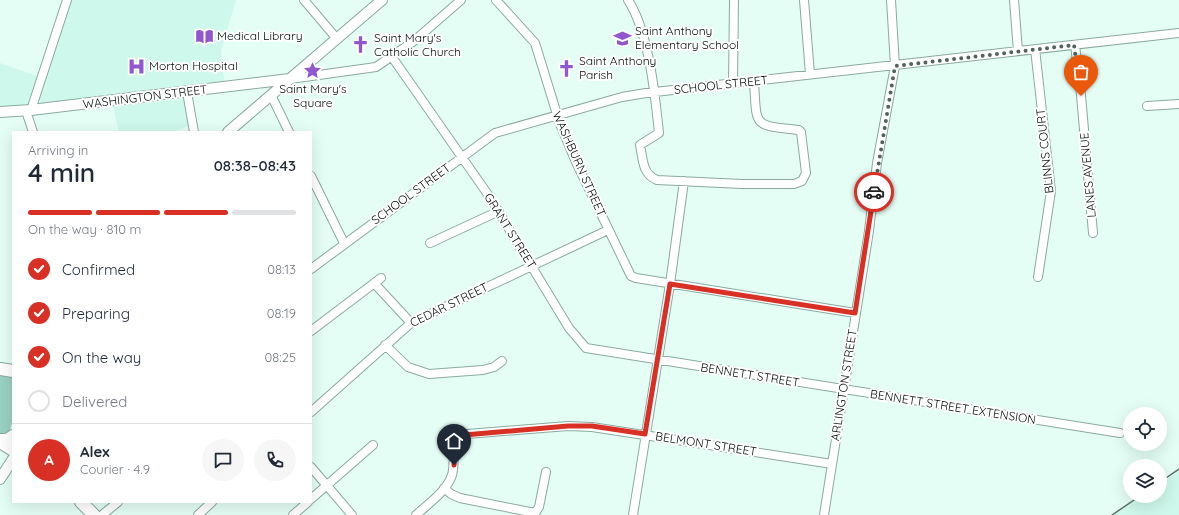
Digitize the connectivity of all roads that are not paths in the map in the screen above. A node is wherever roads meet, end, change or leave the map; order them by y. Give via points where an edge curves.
1 (67, 0) edge
2 (304, 0) edge
3 (382, 0) edge
4 (461, 0) edge
5 (496, 0) edge
6 (628, 0) edge
7 (734, 0) edge
8 (804, 0) edge
9 (891, 0) edge
10 (1014, 0) edge
11 (1179, 33) edge
12 (337, 39) junction
13 (1074, 45) junction
14 (1035, 49) junction
15 (1018, 52) junction
16 (392, 57) junction
17 (895, 66) junction
18 (810, 74) junction
19 (290, 79) junction
20 (754, 81) junction
21 (733, 83) junction
22 (187, 92) junction
23 (655, 92) junction
24 (271, 95) junction
25 (1179, 104) edge
26 (1147, 106) dead end
27 (28, 111) junction
28 (0, 112) edge
29 (556, 115) junction
30 (33, 131) edge
31 (194, 131) edge
32 (229, 131) edge
33 (289, 131) edge
34 (461, 158) junction
35 (312, 178) edge
36 (684, 181) junction
37 (499, 212) junction
38 (608, 230) junction
39 (1094, 233) dead end
40 (344, 243) junction
41 (430, 243) dead end
42 (532, 266) junction
43 (312, 267) edge
44 (1038, 277) dead end
45 (381, 278) dead end
46 (374, 283) junction
47 (670, 284) junction
48 (855, 313) junction
49 (410, 323) junction
50 (312, 330) edge
51 (385, 345) junction
52 (656, 360) junction
53 (502, 361) dead end
54 (0, 369) edge
55 (12, 371) edge
56 (844, 389) junction
57 (312, 411) edge
58 (1120, 433) dead end
59 (645, 434) junction
60 (12, 437) edge
61 (0, 441) edge
62 (373, 445) dead end
63 (12, 449) edge
64 (12, 460) edge
65 (832, 464) junction
66 (312, 468) edge
67 (546, 472) dead end
68 (0, 479) edge
69 (327, 486) junction
70 (444, 488) junction
71 (312, 498) edge
72 (82, 503) edge
73 (117, 503) edge
74 (211, 503) edge
75 (307, 503) edge
76 (534, 514) edge
77 (94, 515) edge
78 (102, 515) edge
79 (198, 515) edge
80 (293, 515) edge
81 (352, 515) edge
82 (416, 515) edge
83 (633, 515) edge
84 (824, 515) edge

1 - 27 street
2 - 12 street
3 - 12 main road
4 - 16 street
5 - 29 street, WASHBURN STREET via 535,43
6 - 23 street via 641,26
7 - 21 street
8 - 18 street
9 - 17 street, ARLINGTON STREET
10 - 15 street
11 - 13 street, SCHOOL STREET
12 - 19 main road
13 - 14 street, SCHOOL STREET
13 - 39 street, LANES AVENUE
14 - 15 street, SCHOOL STREET
14 - 44 street, BLINNS COURT via 1050,192
15 - 17 street, SCHOOL STREET
16 - 19 street via 368,69
16 - 34 street, GRANT STREET
17 - 18 street, SCHOOL STREET
17 - 48 street, ARLINGTON STREET via 877,163
18 - 20 street, SCHOOL STREET
19 - 22 main road, WASHINGTON STREET
19 - 24 main road
20 - 21 street, SCHOOL STREET
20 - 36 street via 756,113 761,123 766,126 799,130 803,136 806,173 802,181 794,184
21 - 23 street, SCHOOL STREET
22 - 27 main road, WASHINGTON STREET
22 - 31 street
23 - 29 street, SCHOOL STREET via 627,95
23 - 36 street via 659,133 640,145 644,167 649,176 657,180
24 - 32 main road
24 - 33 street
25 - 26 street
27 - 28 main road, WASHINGTON STREET
27 - 30 street
29 - 34 street, SCHOOL STREET via 497,132
29 - 38 street, WASHBURN STREET
34 - 37 street, GRANT STREET
34 - 40 street, SCHOOL STREET
35 - 40 street
36 - 47 street
37 - 41 street
37 - 42 street, GRANT STREET
38 - 42 street, CEDAR STREET
38 - 47 street, WASHBURN STREET via 631,276
40 - 43 street, SCHOOL STREET
42 - 49 street, CEDAR STREET
42 - 52 street, GRANT STREET via 569,328 584,346 594,350
45 - 46 street
46 - 49 street
46 - 50 street
47 - 48 street
47 - 52 street
48 - 56 street, ARLINGTON STREET
49 - 51 street, CEDAR STREET
51 - 53 street via 408,367 429,374 483,370
51 - 57 street, CEDAR STREET
52 - 56 street, BENNETT STREET
52 - 59 street
54 - 55 highway
56 - 58 street, BENNETT STREET EXTENSION
56 - 65 street, ARLINGTON STREET
59 - 65 street, BELMONT STREET
59 - 70 street, BELMONT STREET via 592,426 568,426 461,436 455,444 451,477
59 - 83 street
60 - 61 highway
61 - 63 highway
62 - 69 street
64 - 68 main road
65 - 84 street, ARLINGTON STREET
66 - 69 street
67 - 76 street via 539,507
69 - 71 street
69 - 81 street
70 - 76 street via 460,498
70 - 82 street
72 - 77 highway
73 - 78 street
74 - 79 street
75 - 80 street

